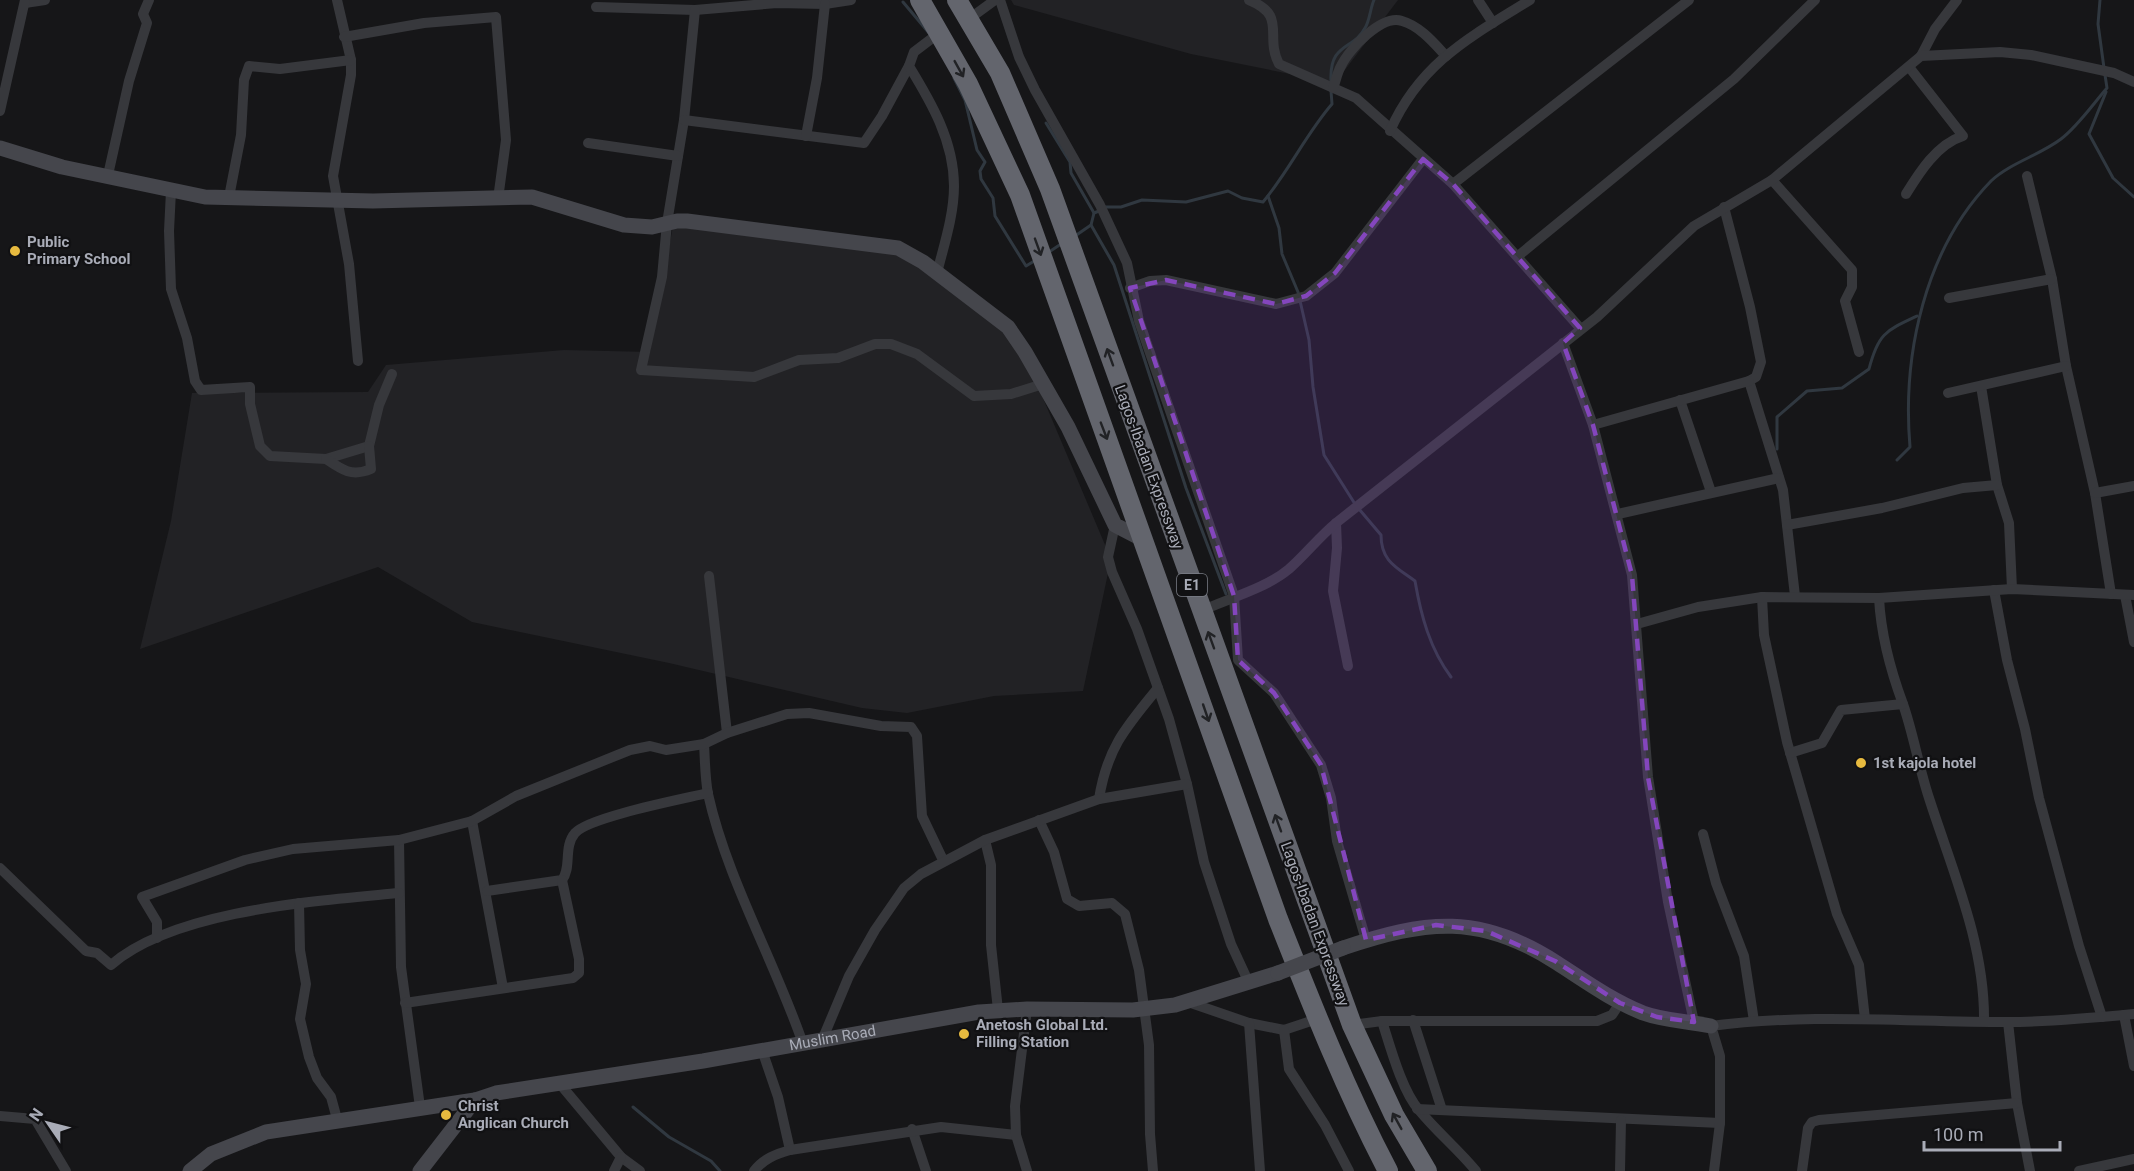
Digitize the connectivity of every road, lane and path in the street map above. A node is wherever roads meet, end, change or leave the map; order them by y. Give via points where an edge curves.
1 (45, 0) edge
2 (149, 0) edge
3 (337, 0) edge
4 (851, 0) edge
5 (920, 0) edge
6 (957, 0) edge
7 (995, 0) edge
8 (1000, 0) edge
9 (1249, 0) edge
10 (1478, 0) edge
11 (1530, 0) edge
12 (1689, 0) edge
13 (1957, 0) edge
14 (25, 2) edge
15 (1811, 2) edge
16 (825, 4) junction
17 (650, 5) edge
18 (596, 7) dead end
19 (695, 10) junction
20 (969, 19) junction
21 (1493, 23) junction
22 (939, 33) junction
23 (344, 37) junction
24 (1446, 56) junction
25 (1921, 56) junction
26 (351, 60) junction
27 (909, 66) junction
28 (1909, 67) junction
29 (2134, 82) edge
30 (1333, 88) junction
31 (0, 111) edge
32 (684, 120) junction
33 (1390, 131) junction
34 (806, 136) junction
35 (588, 143) dead end
36 (0, 148) edge
37 (678, 156) junction
38 (1423, 159) junction
39 (108, 175) junction
40 (2027, 177) dead end
41 (1772, 180) junction
42 (1453, 184) junction
43 (171, 191) junction
44 (1906, 194) dead end
45 (229, 197) junction
46 (498, 199) junction
47 (336, 200) junction
48 (1724, 207) junction
49 (667, 223) junction
50 (1518, 256) junction
51 (937, 273) junction
52 (2052, 279) junction
53 (1130, 288) junction
54 (1949, 298) dead end
55 (1580, 328) junction
56 (1563, 343) junction
57 (1859, 352) dead end
58 (358, 361) dead end
59 (2066, 366) junction
60 (392, 374) dead end
61 (1749, 381) junction
62 (1043, 384) junction
63 (1981, 386) junction
64 (1948, 393) dead end
65 (1680, 400) junction
66 (1593, 425) junction
67 (369, 446) junction
68 (326, 459) junction
69 (1779, 478) junction
70 (1997, 485) junction
71 (2134, 486) edge
72 (1711, 492) junction
73 (2095, 493) junction
74 (1618, 514) junction
75 (1336, 523) junction
76 (1115, 525) junction
77 (1787, 525) junction
78 (1144, 540) junction
79 (709, 576) dead end
80 (2012, 589) junction
81 (1994, 590) junction
82 (2110, 594) junction
83 (2129, 595) edge
84 (1234, 596) junction
85 (1795, 596) junction
86 (1762, 597) junction
87 (1879, 598) junction
88 (1201, 610) junction
89 (1638, 624) junction
90 (2134, 642) edge
91 (1348, 666) dead end
92 (1158, 688) junction
93 (1903, 704) junction
94 (727, 733) junction
95 (704, 744) junction
96 (1790, 753) junction
97 (1187, 784) junction
98 (708, 793) junction
99 (1099, 799) junction
100 (1039, 820) junction
101 (472, 821) junction
102 (1703, 834) dead end
103 (399, 840) junction
104 (985, 840) junction
105 (943, 860) junction
106 (0, 868) edge
107 (562, 880) junction
108 (487, 891) junction
109 (399, 893) junction
110 (299, 903) junction
111 (157, 938) junction
112 (1366, 940) junction
113 (1249, 983) junction
114 (503, 988) junction
115 (1188, 1002) junction
116 (405, 1003) junction
117 (1620, 1003) junction
118 (1027, 1009) junction
119 (998, 1010) junction
120 (1144, 1010) junction
121 (2129, 1015) edge
122 (2102, 1017) junction
123 (1317, 1019) junction
124 (1865, 1019) junction
125 (1413, 1020) junction
126 (1382, 1021) junction
127 (1754, 1021) junction
128 (1984, 1021) junction
129 (1694, 1022) junction
130 (2008, 1022) junction
131 (1249, 1023) junction
132 (1352, 1026) junction
133 (1711, 1026) junction
134 (1284, 1030) junction
135 (823, 1038) junction
136 (802, 1041) junction
137 (762, 1050) junction
138 (2134, 1066) edge
139 (560, 1084) junction
140 (475, 1100) junction
141 (2017, 1103) junction
142 (420, 1107) junction
143 (1417, 1109) junction
144 (1442, 1110) junction
145 (0, 1116) edge
146 (338, 1119) junction
147 (1621, 1120) junction
148 (1720, 1123) junction
149 (912, 1129) junction
150 (1016, 1135) junction
151 (790, 1150) junction
152 (621, 1157) junction
153 (2134, 1159) edge
154 (66, 1171) edge
155 (190, 1171) edge
156 (420, 1171) edge
157 (614, 1171) edge
158 (640, 1171) edge
159 (754, 1171) edge
160 (926, 1171) edge
161 (1027, 1171) edge
162 (1153, 1171) edge
163 (1260, 1171) edge
164 (1349, 1171) edge
165 (1388, 1171) edge
166 (1427, 1171) edge
167 (1476, 1171) edge
168 (1620, 1171) edge
169 (1714, 1171) edge
170 (1802, 1171) edge
171 (2030, 1171) edge
172 (2079, 1171) edge

1 - 14 street
2 - 39 street via 143,14 147,23 129,81
3 - 23 street
4 - 16 street
5 - 22 highway, Lagos-Ibadan Expressway / E1
6 - 20 highway, Lagos-Ibadan Expressway / E1
7 - 20 street
8 - 53 street via 1035,90 1115,234 1127,263
9 - 30 street via 1270,13 1274,22 1273,52 1279,64
10 - 21 street
11 - 21 street
12 - 42 street
13 - 25 street via 1935,28
14 - 31 street
15 - 50 street via 1726,86
16 - 19 street via 777,3
16 - 34 street
17 - 18 street
17 - 19 street
19 - 32 street
88 -> 20 highway, Lagos-Ibadan Expressway / E1 via 1050,189 1000,74
21 - 24 street
22 - 27 street via 914,52
22 -> 78 highway, Lagos-Ibadan Expressway / E1 via 1020,195
23 - 26 street
23 - 46 street via 424,23 496,17 506,140
24 - 30 street via 1428,36 1402,20 1389,20 1363,38 1341,64
24 - 33 street via 1410,92
25 - 28 street
25 - 29 street via 2000,52 2031,55 2114,73
26 - 45 street via 280,69 249,66 244,80 242,135
26 - 47 street via 346,112 333,176
27 - 34 street via 864,143
27 - 51 street via 947,139 954,185
28 - 41 street via 1865,99
28 - 44 street via 1963,136 1936,154
30 - 33 street via 1356,98
32 - 34 street
32 - 37 street
33 - 38 street
35 - 37 street
36 - 39 street via 62,167
37 - 49 street
38 - 42 street
38 - 53 street via 1335,273 1306,296 1270,303 1166,280 1150,280
39 - 43 street
40 - 52 street
41 - 48 street
41 - 57 street via 1852,270 1852,287 1845,301
42 - 50 street
43 - 45 street
43 - 68 street via 171,289 187,338 195,381 201,390 250,387 250,405 260,446 270,456
45 - 47 street
46 - 47 street
46 - 49 street via 532,197 624,225 652,227
47 - 58 street via 349,264
48 - 55 street via 1694,226 1597,317
48 - 61 street via 1761,362 1756,377
49 - 51 street via 687,221 898,248
49 - 62 street via 662,277 641,370 754,377 799,360 838,358 874,344 891,344 916,354 974,396 1011,394
50 - 55 street
51 - 62 street via 1008,327
52 - 54 street
52 - 59 street
53 - 84 street
55 - 56 street
56 - 66 street
56 - 75 street
59 - 63 street
59 - 73 street
60 - 67 street
61 - 65 street
61 - 69 street
62 - 76 street
63 - 64 street
63 - 70 street
65 - 66 street
65 - 72 street
66 - 74 street
67 - 68 street
67 - 68 street via 371,468 363,472 346,472
69 - 72 street
69 - 77 street
70 - 77 street via 1963,488
70 - 80 street via 2009,523
71 - 73 street
72 - 74 street
73 - 82 street
74 - 89 street
75 - 84 street via 1271,582
75 - 91 street via 1333,591
76 - 78 street
76 - 92 street via 1108,557 1112,573
77 - 85 street
78 -> 123 highway, Lagos-Ibadan Expressway / E1
79 - 94 street
80 - 81 street
80 - 82 street
81 - 87 street
81 - 122 street via 2039,798
82 - 83 street
83 - 90 street
84 - 88 street
84 - 112 street via 1238,660 1274,693 1321,765 1337,841
85 - 86 street
85 - 87 street
86 - 89 street via 1698,607
86 - 96 street via 1764,635
87 - 93 street via 1886,652
132 -> 88 highway, Lagos-Ibadan Expressway / E1
89 - 129 street via 1648,777 1668,902
92 - 97 street
92 - 99 street via 1113,748 1104,769
93 - 96 street via 1841,710 1822,743
93 - 128 street via 1974,941 1981,972
94 - 95 street
94 - 105 street via 787,714 809,713 881,726 911,727 917,736 922,816
95 - 98 street
95 - 101 street via 630,750 516,796
96 - 124 street via 1837,914 1859,965
97 - 99 street
97 - 113 street via 1204,861 1231,944
98 - 107 street via 626,812 576,831 569,843 566,875
98 - 136 street via 759,942
99 - 100 street
100 - 104 street
100 - 120 street via 1054,852 1067,899 1079,906 1112,903 1125,914
101 - 103 street
101 - 108 street
102 - 127 street via 1716,883 1744,956
103 - 109 street
103 - 111 street via 293,849 163,887 142,897 157,922
104 - 105 street
104 - 119 street via 991,865 991,945
105 - 135 street via 904,888 892,904 849,976
106 - 111 street via 86,951 97,953 111,965
107 - 108 street
107 - 114 street via 579,973 573,978
108 - 114 street
109 - 110 street
109 - 116 street
110 - 111 street via 212,920
110 - 146 street via 300,950 306,984 300,1019 309,1057
112 - 113 street, Muslim Road, bridge
112 - 117 street, Muslim Road via 1436,925 1486,930 1555,961
113 - 115 street, Muslim Road
114 - 116 street
115 - 120 street, Muslim Road
115 - 131 street
116 - 142 street
117 - 125 street via 1612,1015 1597,1021
117 - 129 street, Muslim Road via 1651,1015
118 - 119 street, Muslim Road
118 - 120 street, Muslim Road
118 - 150 street via 1015,1106
119 - 135 street, Muslim Road
120 - 162 street via 1149,1045
121 - 122 street
121 - 138 street
122 - 130 street
123 - 134 street
123 - 165 highway, Lagos-Ibadan Expressway / E1
124 - 127 street
124 - 128 street
125 - 126 street
125 - 144 street
126 - 132 street
126 - 143 street via 1396,1065
127 - 133 street
128 - 130 street
129 - 133 street, Muslim Road
130 - 141 street
131 - 134 street
131 - 163 street
166 -> 132 highway, Lagos-Ibadan Expressway / E1 via 1394,1115
133 - 148 street via 1720,1056
134 - 164 street via 1289,1069
135 - 136 street, Muslim Road
136 - 137 street, Muslim Road
137 - 139 street, Muslim Road
137 - 151 street
139 - 140 street, Muslim Road
139 - 152 street
140 - 142 street, Muslim Road
140 - 156 street
141 - 170 street via 1812,1122
141 - 171 street
142 - 146 street, Muslim Road
143 - 144 street
143 - 167 street
144 - 147 street
145 - 154 street via 34,1119
146 - 155 street, Muslim Road via 266,1132 211,1154
147 - 148 street
147 - 168 street
148 - 169 street
149 - 150 street via 941,1127
149 - 151 street
149 - 160 street
150 - 161 street
151 - 159 street via 774,1155
152 - 157 street
152 - 158 street
153 - 172 street

